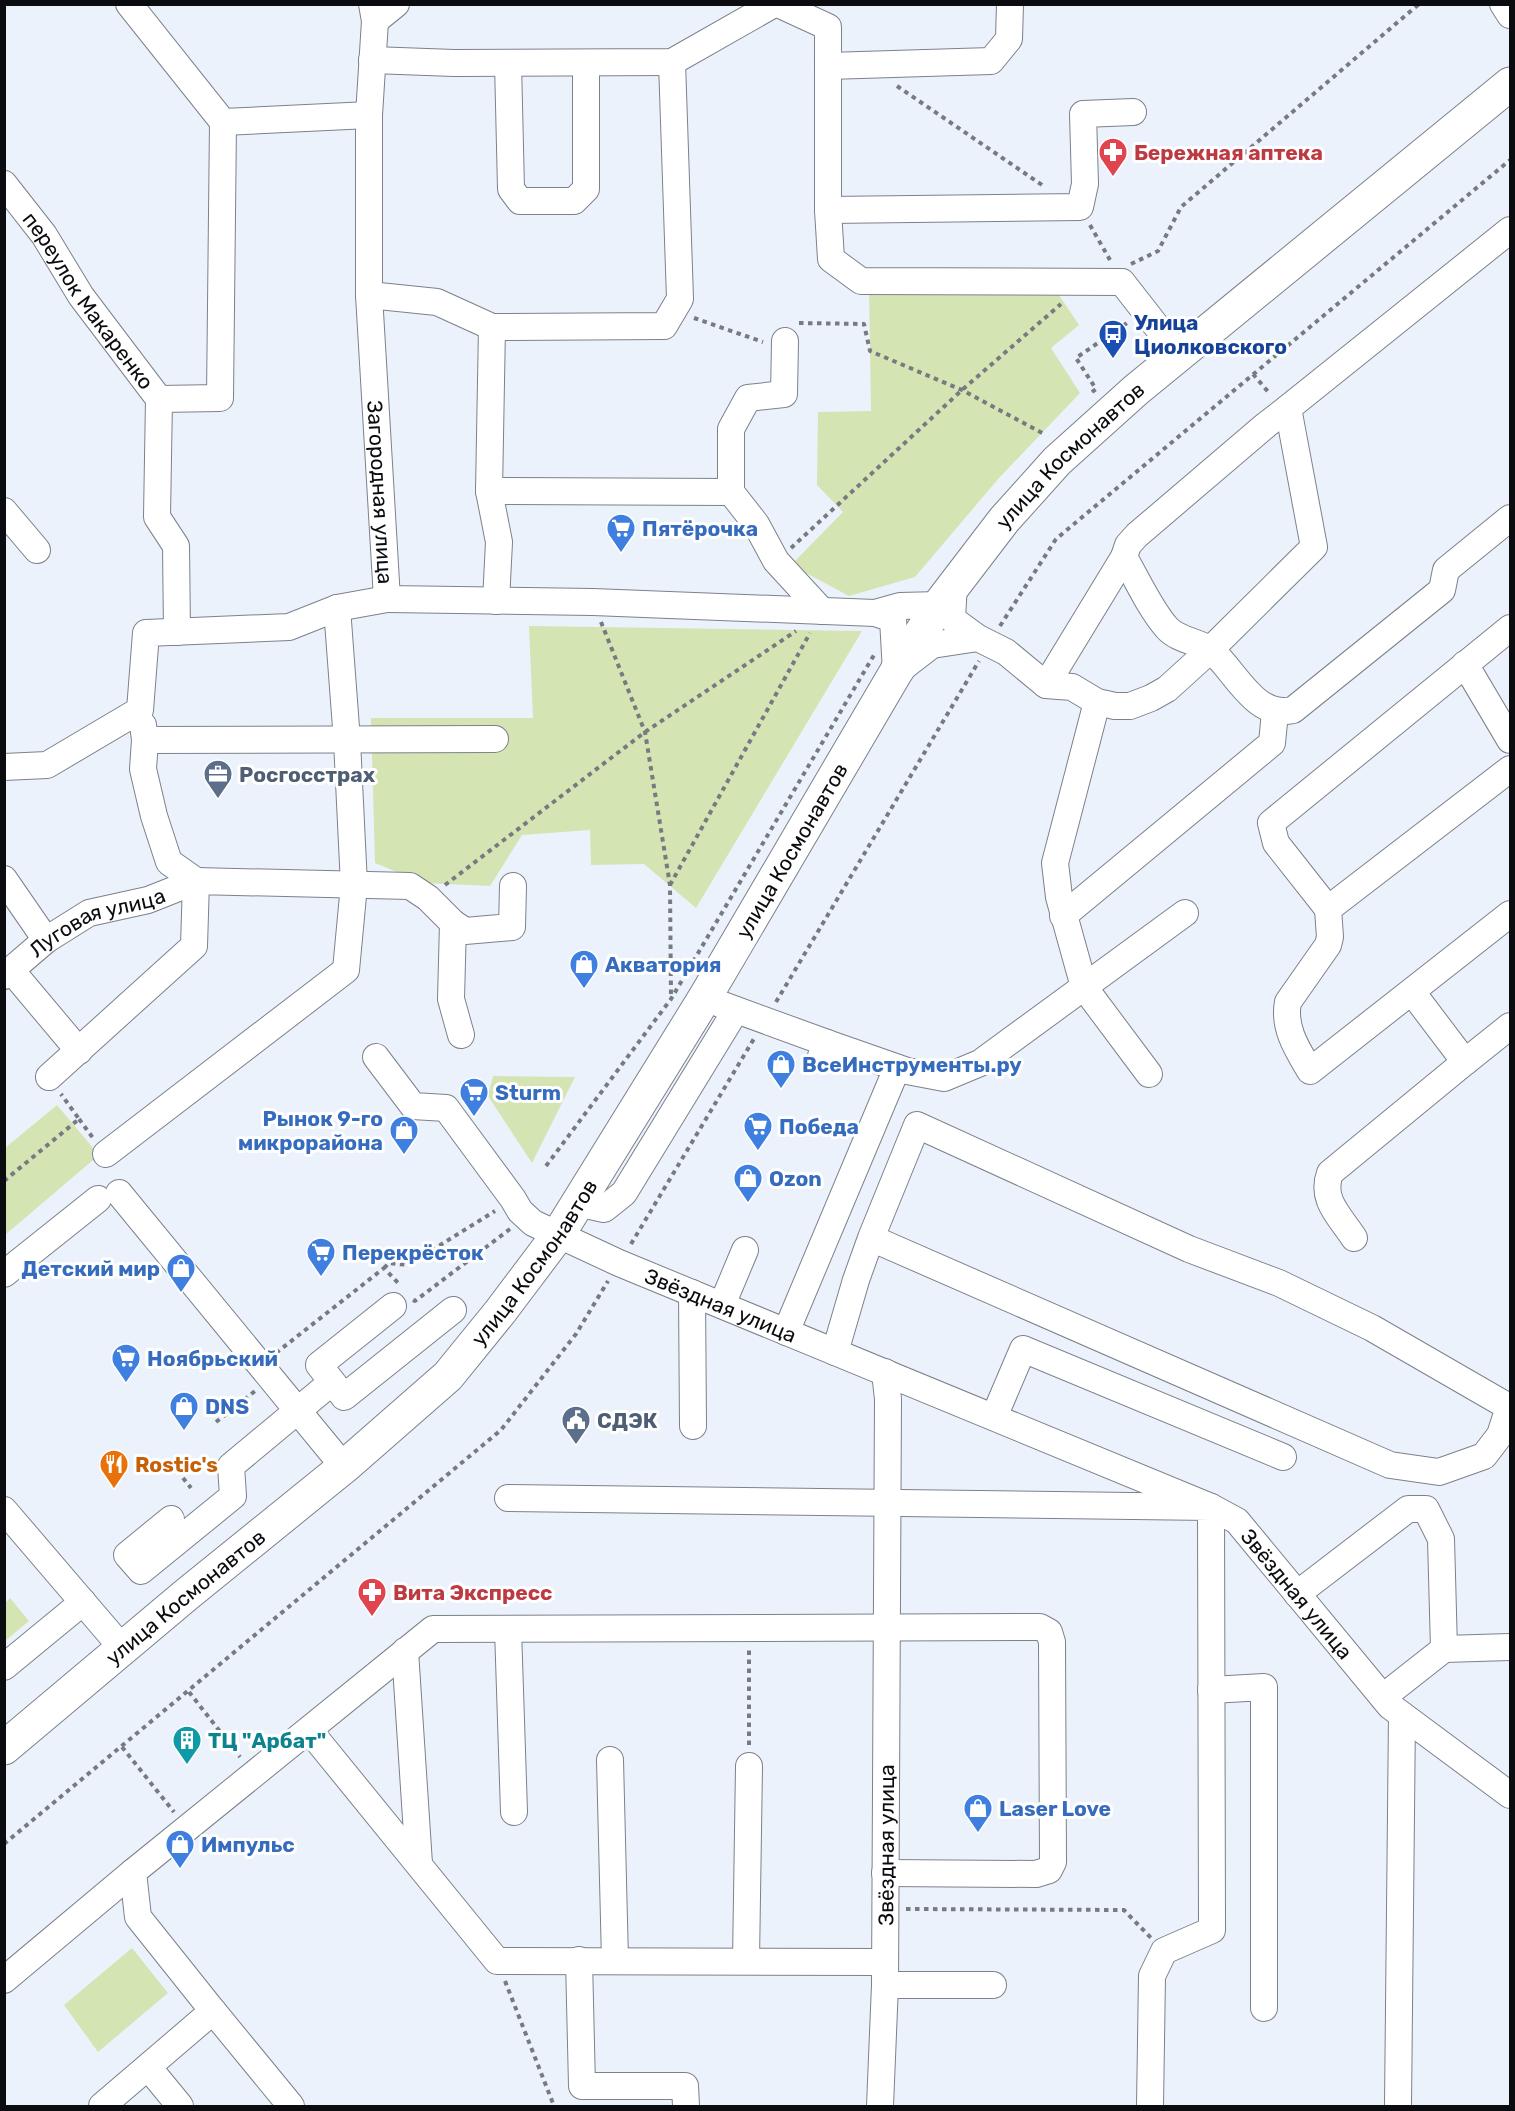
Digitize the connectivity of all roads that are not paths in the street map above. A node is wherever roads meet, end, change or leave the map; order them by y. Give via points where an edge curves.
1 (129, 4) edge
2 (396, 4) edge
3 (776, 4) edge
4 (1010, 4) edge
5 (1503, 4) edge
6 (374, 13) edge
7 (1510, 15) edge
8 (372, 60) junction
9 (672, 62) junction
10 (508, 63) junction
11 (586, 63) junction
12 (828, 66) junction
13 (1510, 84) edge
14 (1133, 112) dead end
15 (369, 115) junction
16 (223, 122) junction
17 (4, 184) edge
18 (828, 210) junction
19 (1510, 230) edge
20 (369, 295) junction
21 (492, 327) junction
22 (785, 341) road end
23 (1179, 355) junction
24 (159, 399) junction
25 (1288, 408) junction
26 (489, 491) junction
27 (731, 492) junction
28 (4, 511) edge
29 (1510, 518) edge
30 (37, 550) dead end
31 (1124, 556) junction
32 (946, 594) junction
33 (387, 599) junction
34 (496, 601) junction
35 (337, 609) junction
36 (876, 613) junction
37 (821, 614) junction
38 (1510, 627) edge
39 (177, 632) junction
40 (978, 638) junction
41 (1210, 650) junction
42 (887, 659) junction
43 (1465, 664) junction
44 (1046, 685) junction
45 (1097, 702) junction
46 (140, 710) junction
47 (1275, 712) junction
48 (495, 739) dead end
49 (145, 740) junction
50 (1510, 740) edge
51 (347, 741) junction
52 (4, 768) edge
53 (1510, 769) edge
54 (4, 879) edge
55 (196, 881) junction
56 (354, 885) junction
57 (513, 886) dead end
58 (1328, 909) junction
59 (1185, 913) dead end
60 (1510, 914) edge
61 (1063, 916) junction
62 (453, 924) junction
63 (46, 940) junction
64 (8, 973) edge
65 (1084, 987) junction
66 (1412, 992) junction
67 (704, 999) junction
68 (736, 1010) junction
69 (1510, 1026) edge
70 (461, 1035) dead end
71 (79, 1051) junction
72 (376, 1057) dead end
73 (1465, 1062) junction
74 (897, 1068) junction
75 (1149, 1074) dead end
76 (49, 1077) road end
77 (106, 1154) dead end
78 (577, 1203) junction
79 (558, 1235) junction
80 (871, 1238) junction
81 (1354, 1238) dead end
82 (745, 1250) dead end
83 (4, 1274) edge
84 (692, 1293) junction
85 (722, 1305) junction
86 (393, 1306) dead end
87 (453, 1310) dead end
88 (786, 1332) junction
89 (835, 1352) junction
90 (885, 1372) junction
91 (332, 1382) junction
92 (297, 1410) junction
93 (994, 1417) junction
94 (693, 1426) dead end
95 (1283, 1457) dead end
96 (344, 1467) junction
97 (508, 1498) dead end
98 (887, 1503) junction
99 (1211, 1507) junction
100 (4, 1510) edge
101 (171, 1519) dead end
102 (1297, 1594) junction
103 (83, 1602) junction
104 (887, 1627) junction
105 (508, 1629) junction
106 (1510, 1647) edge
107 (123, 1648) junction
108 (1444, 1650) junction
109 (405, 1651) junction
110 (4, 1666) edge
111 (1211, 1690) junction
112 (1383, 1697) junction
113 (1402, 1716) junction
114 (309, 1730) junction
115 (4, 1748) edge
116 (610, 1760) dead end
117 (749, 1767) road end
118 (1510, 1795) edge
119 (514, 1812) dead end
120 (419, 1864) junction
121 (133, 1872) junction
122 (885, 1873) junction
123 (579, 1960) junction
124 (615, 1960) junction
125 (746, 1961) junction
126 (885, 1973) junction
127 (4, 1980) edge
128 (993, 1985) dead end
129 (1264, 2008) dead end
130 (213, 2011) junction
131 (148, 2067) junction
132 (880, 2104) edge
133 (102, 2106) edge
134 (180, 2106) edge
135 (291, 2106) edge
136 (686, 2106) edge
137 (1149, 2106) edge
138 (1398, 2106) edge

1 - 16 street
2 - 6 street
3 - 9 street
3 - 12 street via 828,27
4 - 12 street via 1009,39 991,61
5 - 7 street
6 - 8 street, Загородная улица
8 - 10 street
8 - 15 street, Загородная улица
9 - 11 street
9 - 21 street via 680,299 664,326
10 - 11 street
10 - 11 street via 511,189 520,201 574,201 586,189
12 - 18 street
13 - 23 main road, улица Космонавтов
14 - 18 street via 1083,114 1085,184 1080,207
15 - 16 street
15 - 20 street, Загородная улица
16 - 24 street via 220,398
17 - 24 street, переулок Макаренко via 44,235 81,296
18 - 23 street via 831,259 861,281 1087,282 1120,277
19 - 25 street
20 - 21 street via 437,302
20 - 33 street, Загородная улица
21 - 26 street
22 - 27 street via 784,394 748,398 731,429
23 - 32 main road, улица Космонавтов via 1057,462 1004,520
24 - 39 street, переулок Макаренко via 157,517 176,546
25 - 31 street via 1137,535
25 - 41 street via 1314,547
26 - 27 street
26 - 34 street via 499,542
27 - 37 street via 756,524 776,561
28 - 30 street
29 - 47 street via 1446,570 1442,590 1293,710
31 - 41 street via 1169,630
31 - 44 street
32 - 36 street, Загородная улица
32 - 40 street via 952,619
32 - 42 main road, улица Космонавтов
33 - 34 street, Загородная улица
33 - 35 street
34 - 37 street, Загородная улица
35 - 39 street via 289,627
35 - 51 street
36 - 37 street, Загородная улица
36 - 42 street via 893,619
38 - 43 street
39 - 46 street via 146,633
40 - 42 street via 932,645
40 - 44 street via 1006,651
41 - 45 street via 1167,689 1151,698 1130,706
41 - 47 street via 1261,705
42 - 67 main road, улица Космонавтов
43 - 50 street
43 - 58 street via 1271,823 1276,843
44 - 45 street via 1072,687
45 - 61 street via 1055,863
46 - 49 street
46 - 52 street via 47,765
47 - 61 street via 1272,743
48 - 51 street
49 - 51 street
49 - 55 street via 143,769 169,862
51 - 56 street
53 - 58 street
54 - 63 street
55 - 56 street
55 - 63 street, Луговая улица via 148,900 89,913
55 - 71 street via 194,946
56 - 62 street via 410,886
56 - 77 street via 346,970
57 - 62 street via 512,927 465,931
58 - 66 street via 1328,945 1288,1002 1286,1011 1292,1041 1310,1071
59 - 65 street
60 - 66 street
61 - 65 street
62 - 70 street via 451,999
63 - 64 street, Луговая улица
64 - 71 street
65 - 74 street via 980,1063 944,1078
65 - 75 street
66 - 73 street
67 - 68 street
67 - 78 main road, улица Космонавтов
68 - 74 street via 824,1049
68 - 78 street via 624,1193 604,1209
69 - 73 street
71 - 76 street
72 - 79 street, Звёздная улица via 413,1106 446,1108 519,1211
73 - 81 street via 1330,1173 1327,1197
74 - 88 street
78 - 79 main road, улица Космонавтов
79 - 84 street, Звёздная улица
79 - 96 main road, улица Космонавтов via 448,1376
80 - 80 street via 917,1125 1189,1249 1279,1283 1372,1328 1509,1407 1500,1435 1484,1456 1439,1472 1390,1465
80 - 89 street
82 - 85 street
83 - 92 street via 108,1196
84 - 85 street, Звёздная улица
84 - 94 street
85 - 88 street, Звёздная улица
86 - 91 street via 319,1365
87 - 91 street via 344,1397
88 - 89 street, Звёздная улица
89 - 90 street, Звёздная улица
90 - 93 street, Звёздная улица
90 - 98 street, Звёздная улица
91 - 92 street
92 - 96 street
92 - 101 street via 231,1466 233,1496 141,1571 127,1556
93 - 95 street via 1023,1349
93 - 99 street, Звёздная улица
96 - 107 main road, улица Космонавтов
97 - 98 street
98 - 99 street
98 - 104 street, Звёздная улица
99 - 102 street, Звёздная улица via 1237,1521
99 - 111 street
100 - 103 street
102 - 108 street via 1408,1509 1426,1509 1441,1539
102 - 112 street, Звёздная улица
103 - 107 street
103 - 110 street
104 - 105 street
104 - 122 street, Звёздная улица
104 - 122 street via 1040,1627 1049,1632 1053,1642 1053,1862 1049,1870 1036,1874
105 - 109 street via 433,1629
105 - 119 street
106 - 108 street
107 - 115 main road, улица Космонавтов
108 - 112 street
109 - 114 street
109 - 120 street
111 - 129 street via 1264,1688
111 - 137 street via 1212,1930 1164,1951 1152,1976
112 - 113 street, Звёздная улица
113 - 118 street, Звёздная улица
113 - 138 street
114 - 120 street
114 - 121 street
116 - 124 street
117 - 125 street
120 - 123 street via 497,1961
121 - 127 street
121 - 130 street via 138,1917
122 - 126 street, Звёздная улица
123 - 124 street
123 - 136 street via 582,2086 686,2086
124 - 125 street
125 - 126 street
126 - 128 street
126 - 132 street, Звёздная улица
130 - 131 street
130 - 135 street
131 - 133 street
131 - 134 street

